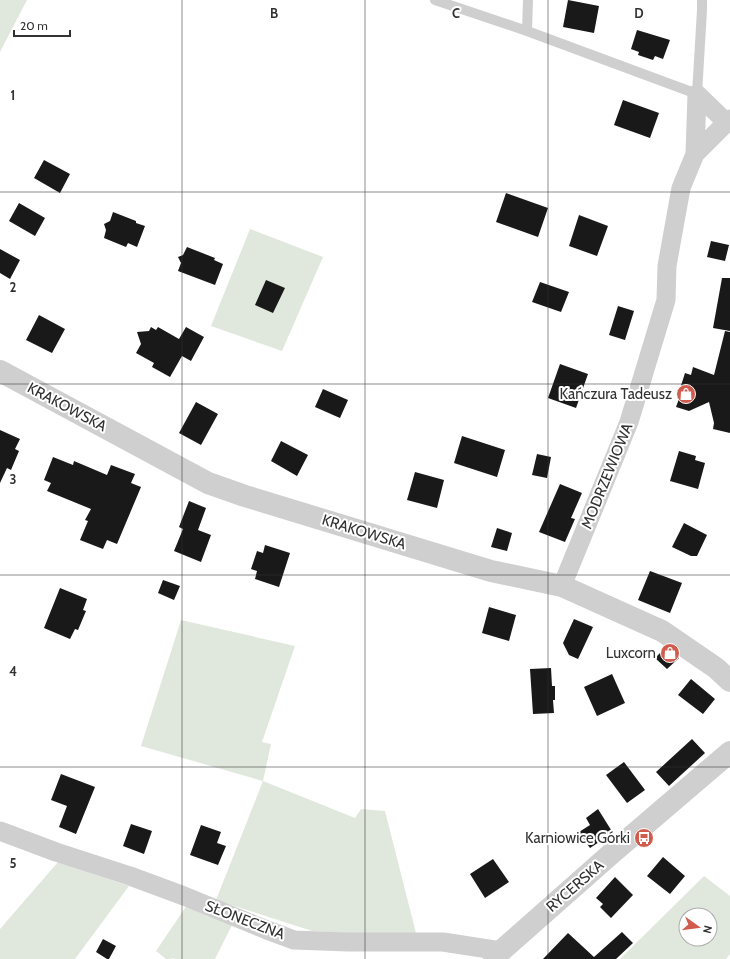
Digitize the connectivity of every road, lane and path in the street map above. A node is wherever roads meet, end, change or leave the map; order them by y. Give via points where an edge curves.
1 (435, 0) edge
2 (528, 0) edge
3 (702, 0) edge
4 (527, 31) junction
5 (697, 94) junction
6 (728, 121) edge
7 (695, 154) junction
8 (0, 371) edge
9 (562, 586) junction
10 (730, 681) edge
11 (730, 752) edge
12 (0, 831) edge
13 (498, 955) edge

1 - 4 lane
2 - 4 lane
3 - 5 lane
4 - 5 lane
5 - 6 street
5 - 7 street, MODRZEWIOWA
6 - 7 street, MODRZEWIOWA
7 - 9 street, MODRZEWIOWA via 682,188 667,266 666,300 634,407
8 - 9 street, KRAKOWSKA via 208,483 491,571
9 - 10 street, KRAKOWSKA via 662,631 716,668
11 - 13 street, RYCERSKA
12 - 13 street, SŁONECZNA via 184,896 294,940 443,942

